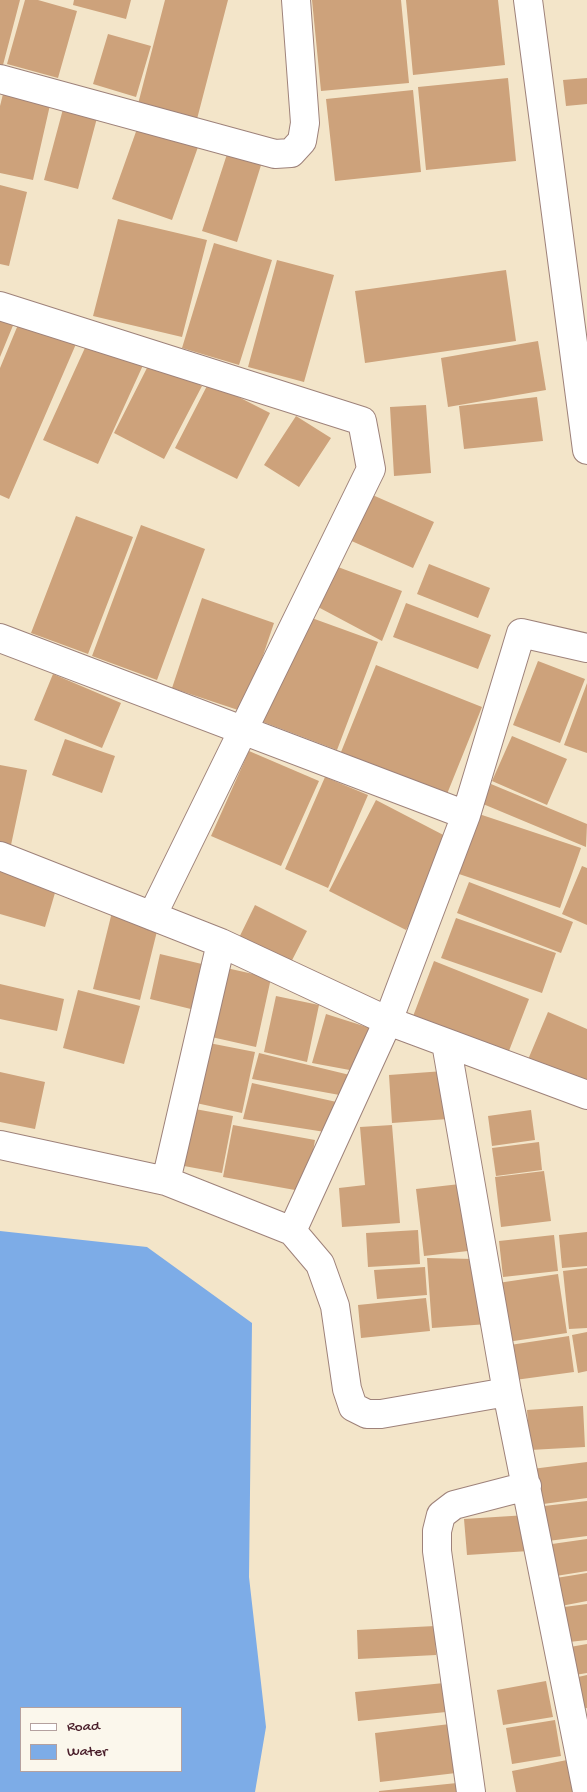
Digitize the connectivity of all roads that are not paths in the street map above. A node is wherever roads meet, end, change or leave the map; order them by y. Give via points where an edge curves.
1 (296, 0) edge
2 (528, 0) edge
3 (0, 79) edge
4 (0, 306) edge
5 (587, 450) edge
6 (0, 638) edge
7 (587, 648) edge
8 (242, 730) junction
9 (466, 815) junction
10 (0, 856) edge
11 (152, 916) junction
12 (220, 943) junction
13 (388, 1021) junction
14 (446, 1043) junction
15 (587, 1095) edge
16 (0, 1145) edge
17 (166, 1181) junction
18 (292, 1231) junction
19 (507, 1392) junction
20 (526, 1486) junction
21 (587, 1791) edge
22 (471, 1792) edge

1 - 3 street via 305,123 302,141 291,153 275,154
2 - 5 street
4 - 8 street via 362,421 371,469
6 - 8 street
7 - 9 street via 521,633
8 - 9 street
8 - 11 street
9 - 13 street
10 - 11 street
11 - 12 street
12 - 13 street
12 - 17 street
13 - 14 street
13 - 18 street
14 - 15 street
14 - 19 street
16 - 17 street
17 - 18 street
18 - 19 street via 320,1264 335,1306 347,1389 353,1407 367,1414 381,1414
19 - 20 street
20 - 21 street
20 - 22 street via 454,1505 441,1515 437,1531

